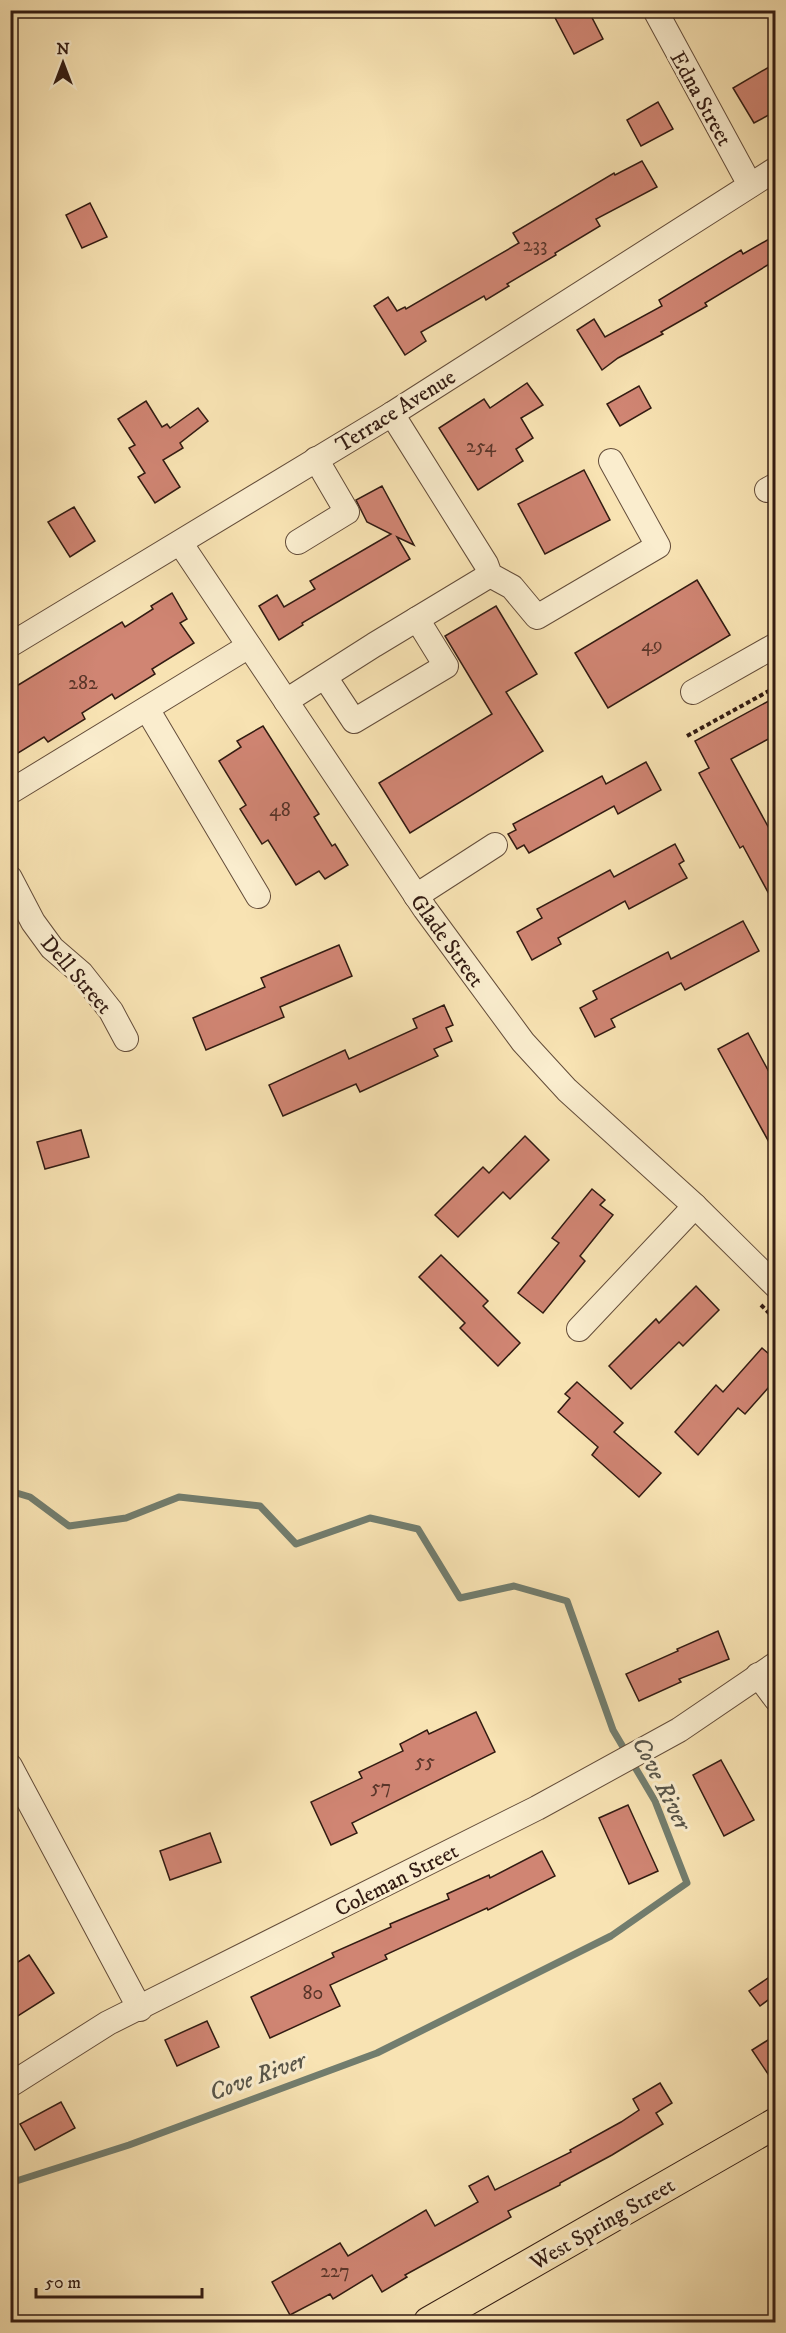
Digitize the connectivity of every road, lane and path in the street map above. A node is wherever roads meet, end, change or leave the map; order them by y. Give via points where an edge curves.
1 (655, 10) edge
2 (776, 169) edge
3 (750, 185) junction
4 (392, 414) junction
5 (316, 459) junction
6 (611, 461) dead end
7 (298, 542) dead end
8 (181, 544) junction
9 (490, 575) junction
10 (417, 619) junction
11 (10, 645) edge
12 (776, 645) edge
13 (249, 646) junction
14 (325, 676) junction
15 (776, 687) edge
16 (693, 692) dead end
17 (286, 701) junction
18 (147, 709) junction
19 (687, 736) dead end
20 (10, 792) edge
21 (495, 845) dead end
22 (10, 878) edge
23 (258, 896) dead end
24 (416, 896) junction
25 (126, 1039) dead end
26 (695, 1206) junction
27 (776, 1286) edge
28 (579, 1329) dead end
29 (767, 1670) edge
30 (776, 1699) edge
31 (10, 1766) edge
32 (140, 2009) junction
33 (10, 2085) edge
34 (776, 2123) edge
35 (429, 2322) edge

1 - 3 street, Edna Street
2 - 3 street, Terrace Avenue
3 - 4 street, Terrace Avenue
4 - 5 street, Terrace Avenue
4 - 9 street
5 - 7 street via 346,512
5 - 8 street, Terrace Avenue
6 - 9 street via 658,546 537,617 512,586
8 - 11 street, Terrace Avenue
8 - 13 street, Glade Street
9 - 10 street
10 - 14 street
10 - 14 street via 446,666 354,722
12 - 16 street
13 - 17 street, Glade Street
13 - 18 street
14 - 17 street
15 - 19 path
17 - 24 street, Glade Street
18 - 20 street
18 - 23 street
21 - 24 street
22 - 25 street, Dell Street via 33,922 52,948 81,973 111,1011
24 - 26 street, Glade Street via 523,1042 599,1121
26 - 27 street, Glade Street
26 - 28 street
29 - 30 street
29 - 32 street, Coleman Street via 679,1730 537,1808
31 - 32 street
32 - 33 street, Coleman Street via 108,2023
34 - 35 main road, West Spring Street

